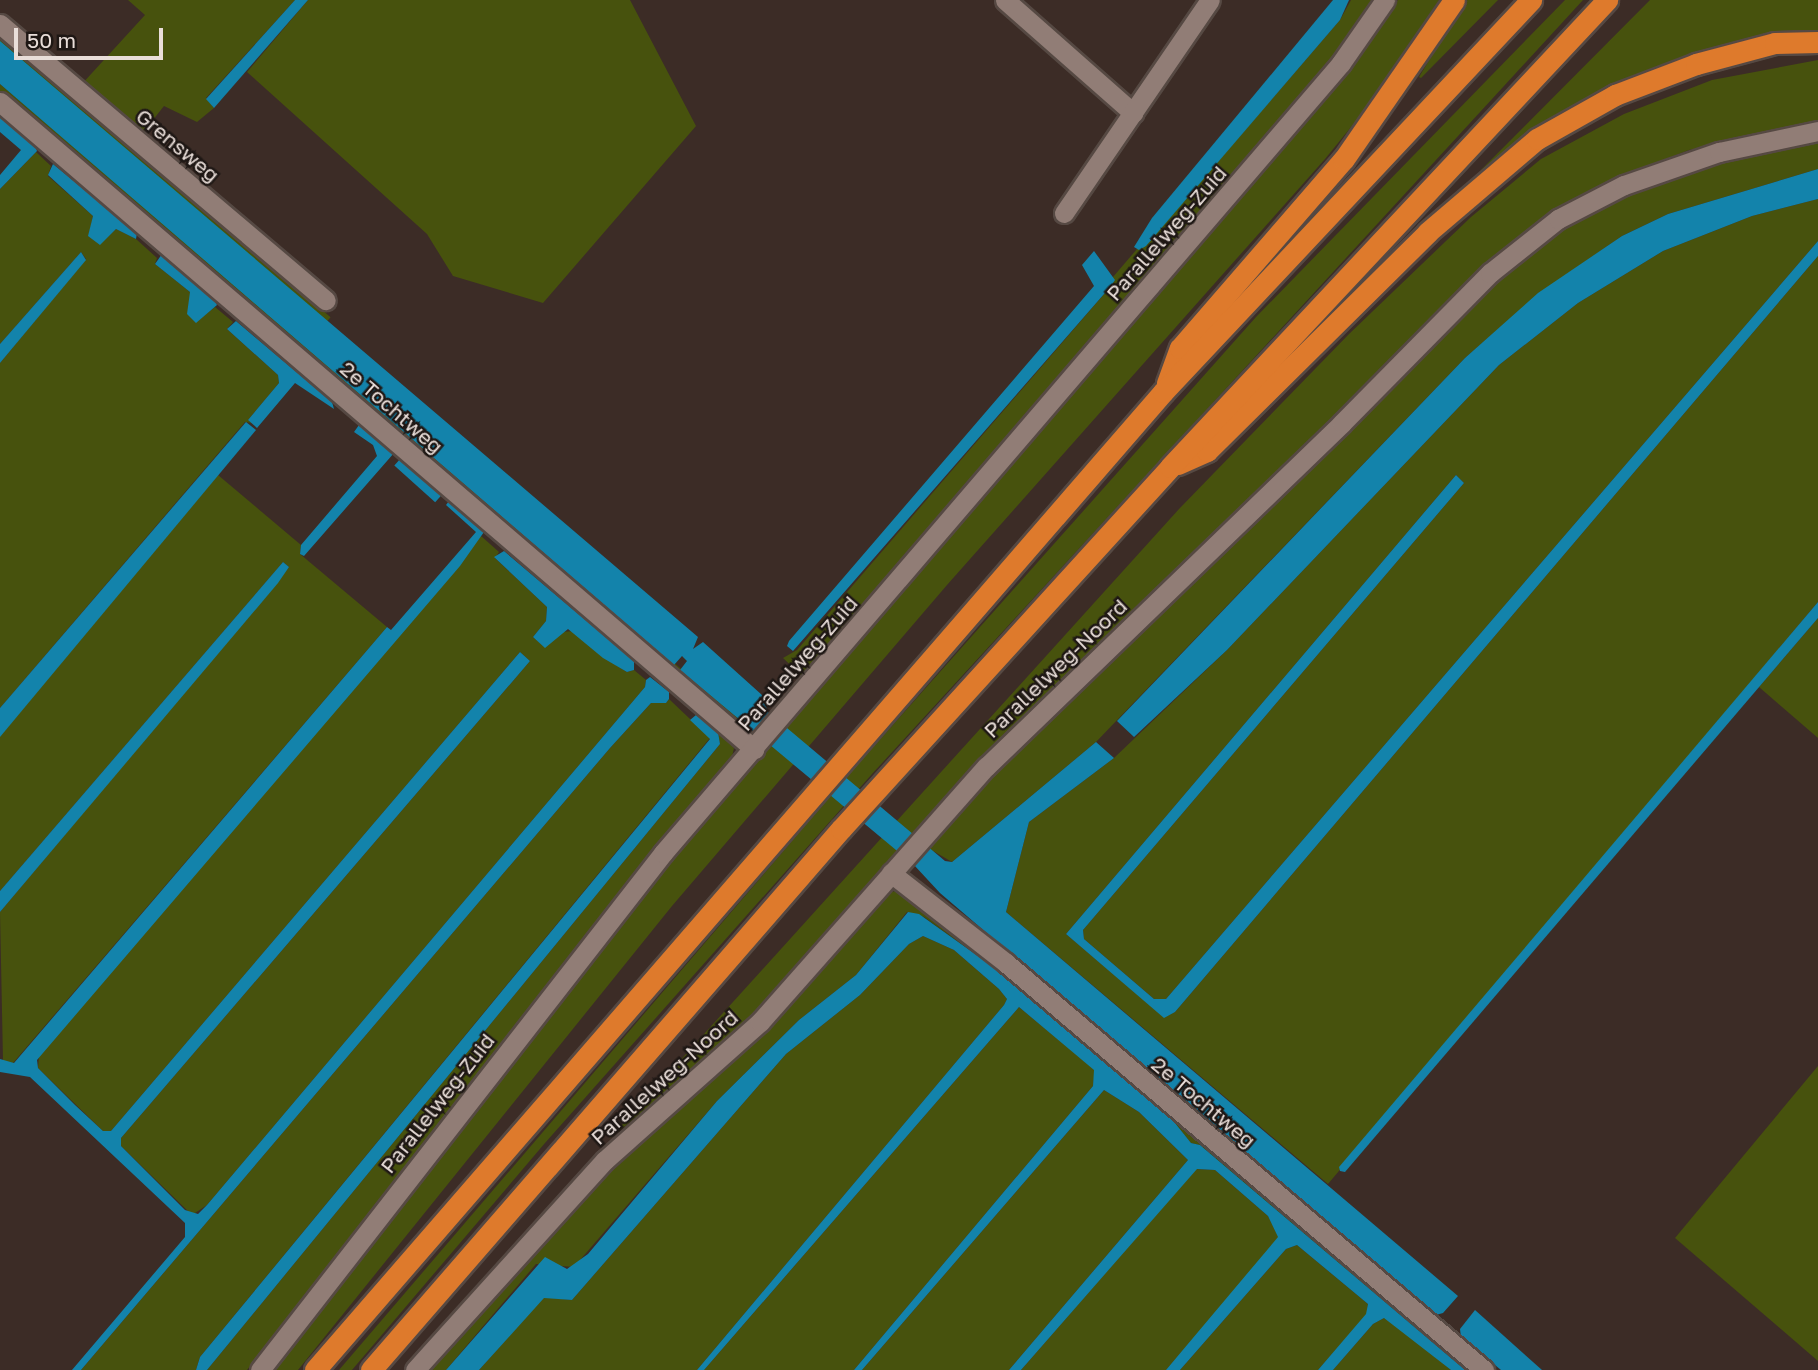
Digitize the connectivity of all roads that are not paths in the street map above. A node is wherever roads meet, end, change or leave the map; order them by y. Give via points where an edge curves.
1 (1005, 0) edge
2 (1210, 0) edge
3 (1385, 0) edge
4 (1454, 0) edge
5 (1531, 0) edge
6 (1607, 0) edge
7 (0, 24) edge
8 (1818, 42) edge
9 (0, 102) edge
10 (1133, 113) junction
11 (1818, 131) edge
12 (1063, 214) dead end
13 (326, 300) dead end
14 (1163, 392) junction
15 (1170, 467) junction
16 (757, 745) junction
17 (896, 867) junction
18 (260, 1370) edge
19 (315, 1370) edge
20 (372, 1370) edge
21 (415, 1370) edge
22 (1484, 1370) edge

1 - 10 street
2 - 10 street
3 - 16 street, Parallelweg-Zuid via 1341,63
4 - 14 highway via 1344,159 1180,348
5 - 14 highway
6 - 15 highway
7 - 13 street, Grensweg
8 - 15 highway via 1775,43 1696,64 1615,95 1537,139 1428,232 1207,451
9 - 16 street, 2e Tochtweg
10 - 12 street
11 - 17 street, Parallelweg-Noord via 1678,163 1586,204 1531,238 986,767
14 - 19 highway
15 - 20 highway via 879,786
16 - 18 street, Parallelweg-Zuid via 568,972
17 - 21 street, Parallelweg-Noord via 760,1022 570,1196
17 - 22 street, 2e Tochtweg

